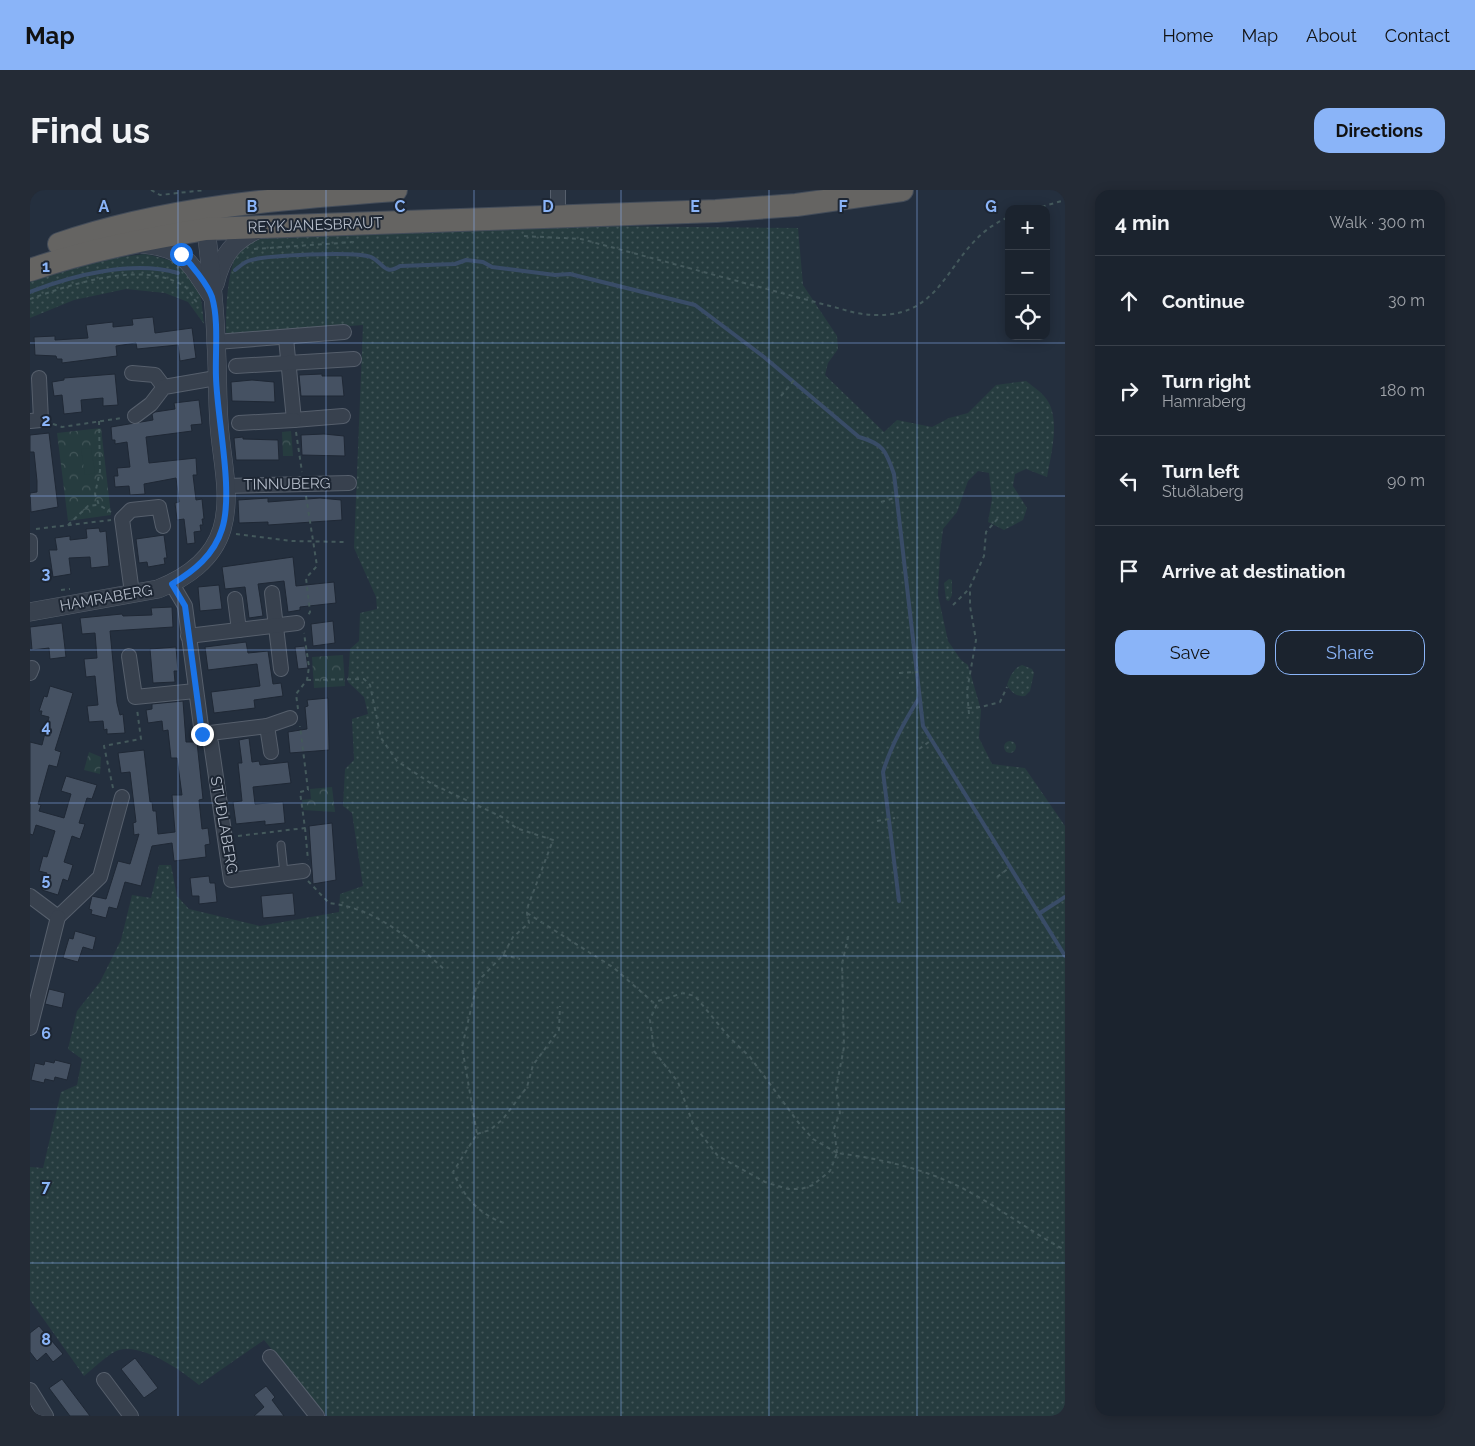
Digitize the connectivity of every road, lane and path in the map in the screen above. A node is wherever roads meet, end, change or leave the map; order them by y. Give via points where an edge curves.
1 (151, 190) edge
2 (396, 190) edge
3 (558, 190) edge
4 (902, 190) edge
5 (1065, 200) edge
6 (1048, 205) edge
7 (205, 209) edge
8 (558, 217) junction
9 (1005, 219) edge
10 (263, 228) junction
11 (516, 236) dead end
12 (359, 242) dead end
13 (127, 243) junction
14 (253, 249) dead end
15 (30, 254) edge
16 (30, 270) edge
17 (30, 299) edge
18 (208, 300) junction
19 (344, 332) dead end
20 (286, 338) junction
21 (216, 342) junction
22 (354, 359) dead end
23 (288, 363) junction
24 (236, 366) dead end
25 (132, 373) dead end
26 (39, 378) dead end
27 (216, 378) junction
28 (795, 379) dead end
29 (164, 387) junction
30 (781, 396) dead end
31 (136, 416) joint
32 (343, 416) dead end
33 (294, 420) junction
34 (36, 421) edge
35 (99, 421) junction
36 (239, 423) dead end
37 (349, 482) dead end
38 (304, 484) junction
39 (225, 486) junction
40 (901, 496) dead end
41 (880, 502) dead end
42 (99, 505) junction
43 (1000, 516) dead end
44 (122, 519) junction
45 (68, 525) junction
46 (163, 526) dead end
47 (222, 529) junction
48 (30, 530) edge
49 (30, 541) edge
50 (346, 542) dead end
51 (312, 543) junction
52 (30, 554) edge
53 (172, 584) junction
54 (970, 588) junction
55 (132, 593) junction
56 (272, 593) dead end
57 (235, 599) dead end
58 (954, 605) dead end
59 (30, 612) edge
60 (276, 625) junction
61 (301, 625) junction
62 (239, 630) junction
63 (188, 636) junction
64 (129, 656) dead end
65 (282, 669) dead end
66 (918, 672) dead end
67 (899, 673) dead end
68 (308, 680) junction
69 (1007, 687) dead end
70 (195, 691) junction
71 (135, 697) junction
72 (968, 708) junction
73 (968, 714) dead end
74 (295, 715) junction
75 (267, 726) junction
76 (202, 734) junction
77 (933, 739) dead end
78 (919, 749) dead end
79 (271, 752) dead end
80 (122, 797) joint
81 (896, 818) dead end
82 (877, 821) dead end
83 (305, 828) junction
84 (239, 844) dead end
85 (281, 845) dead end
86 (306, 866) junction
87 (1009, 868) dead end
88 (284, 873) junction
89 (997, 877) dead end
90 (30, 896) edge
91 (527, 913) junction
92 (58, 917) junction
93 (849, 933) dead end
94 (503, 956) junction
95 (520, 959) dead end
96 (445, 970) dead end
97 (655, 1005) junction
98 (560, 1006) dead end
99 (30, 1028) edge
100 (477, 1134) junction
101 (837, 1154) junction
102 (504, 1222) dead end
103 (1065, 1250) edge
104 (270, 1357) dead end
105 (104, 1380) dead end
106 (30, 1390) edge
107 (46, 1416) edge
108 (131, 1416) edge
109 (317, 1416) edge

1 - 7 path
2 - 7 highway, REYKJANESBRAUT
3 - 8 street
4 - 8 highway, REYKJANESBRAUT via 769,207
5 - 6 path
7 - 10 highway, REYKJANESBRAUT
7 - 13 highway, REYKJANESBRAUT
7 - 15 highway, REYKJANESBRAUT via 123,226
7 - 18 street
8 - 10 highway, REYKJANESBRAUT
9 - 11 path via 991,226 972,243 922,303 906,312 887,316 850,311 581,239
10 - 18 street via 248,234 231,248 220,263
12 - 14 path
13 - 16 highway, REYKJANESBRAUT via 69,256
13 - 18 street via 158,246 181,254 190,263
17 - 18 path via 92,280 153,275 186,287 197,303
18 - 21 street, HAMRABERG
19 - 20 street
20 - 21 street
20 - 23 street
21 - 27 street, HAMRABERG
22 - 23 street
23 - 24 street
23 - 33 street
25 - 29 street via 155,375
26 - 34 street
27 - 29 street
27 - 39 street, HAMRABERG
28 - 30 path
29 - 31 street
31 - 35 path
32 - 33 street
33 - 36 street
33 - 38 path
34 - 35 path via 62,426
35 - 42 path via 100,471 95,494
37 - 38 street, TINNUBERG
38 - 39 street, TINNUBERG
38 - 51 path
39 - 47 street, HAMRABERG
40 - 41 path
42 - 44 path
42 - 45 path via 88,506
43 - 54 path via 986,532 984,556
44 - 45 path
44 - 46 street via 130,510 159,507
44 - 55 street
45 - 48 path
47 - 51 path via 247,536
47 - 53 street, HAMRABERG via 210,554 190,573
49 - 52 street
50 - 51 path
51 - 61 path via 317,566 306,578 310,612
53 - 55 street, HAMRABERG
53 - 63 street, STUÐLABERG via 185,606
54 - 58 path
54 - 72 path via 976,640 967,692
55 - 59 street, HAMRABERG
56 - 60 street
57 - 62 street
60 - 61 street
60 - 62 street
60 - 65 street
61 - 68 path via 309,667
62 - 63 street
63 - 70 street, STUÐLABERG
64 - 71 street
66 - 67 path
68 - 74 path via 296,694
68 - 91 path via 364,679 370,685 381,738 397,761 432,784 502,817 516,828 553,840
69 - 72 path via 1000,702
70 - 71 street
70 - 76 street, STUÐLABERG
71 - 80 path via 141,739 104,746 111,785
72 - 73 path
74 - 75 street
74 - 83 path via 308,790 300,792
75 - 76 street
75 - 79 street
76 - 88 street, STUÐLABERG via 211,743 231,880
77 - 78 path
80 - 92 street via 100,877
81 - 82 path
83 - 84 path via 238,836
83 - 86 path
85 - 88 lane
86 - 88 street, STUÐLABERG
86 - 96 path via 307,880 329,903 347,905 396,928
87 - 89 path
90 - 92 street
91 - 94 path via 530,923 512,937
91 - 97 path via 614,968
92 - 99 street
93 - 101 path via 842,964 844,1047 836,1089 840,1113 834,1128
94 - 95 path
94 - 100 path via 482,977 476,988 462,1047
97 - 101 path via 683,993 695,996 755,1063 798,1122 813,1138
97 - 101 path via 650,1020 654,1051 678,1082 692,1124 718,1156 765,1182 801,1189 813,1185 830,1171
98 - 100 path via 559,1030 533,1065 527,1088 490,1130
100 - 102 path via 453,1172 465,1194 478,1208 488,1217
101 - 103 path via 898,1164 947,1181
104 - 109 street
105 - 108 street
106 - 107 street

